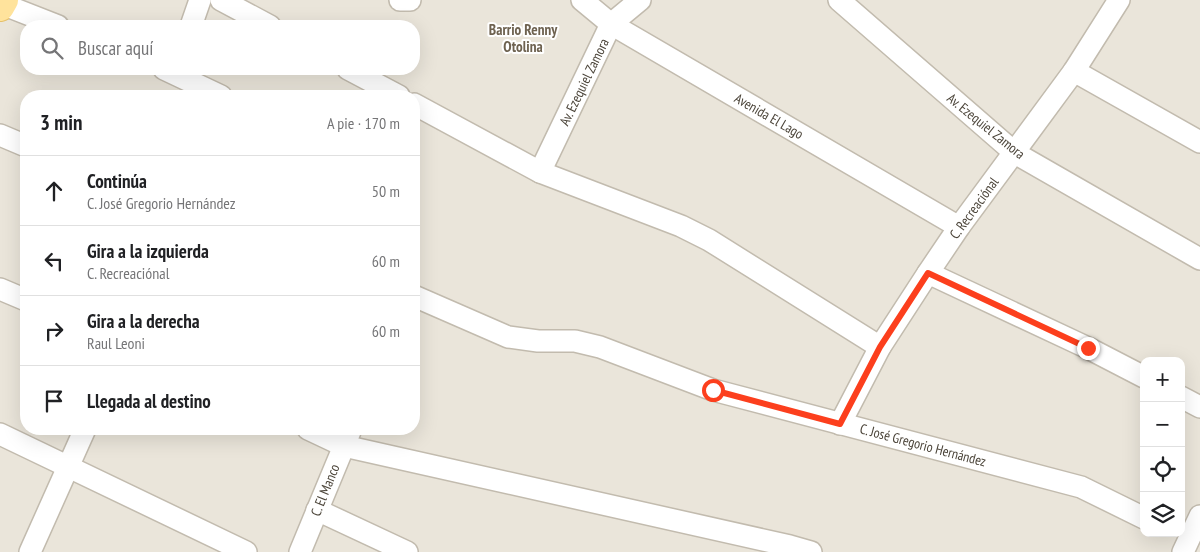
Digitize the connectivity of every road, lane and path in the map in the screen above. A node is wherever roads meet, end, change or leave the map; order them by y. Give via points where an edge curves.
1 (200, 0) edge
2 (221, 0) edge
3 (400, 0) edge
4 (410, 0) edge
5 (582, 0) edge
6 (640, 0) edge
7 (839, 0) edge
8 (1117, 1) edge
9 (2, 4) edge
10 (43, 20) edge
11 (193, 20) edge
12 (259, 20) edge
13 (611, 24) junction
14 (1074, 71) junction
15 (181, 75) edge
16 (359, 75) edge
17 (210, 90) edge
18 (388, 90) edge
19 (420, 107) edge
20 (0, 135) edge
21 (1200, 142) edge
22 (20, 143) edge
23 (1015, 153) junction
24 (540, 172) junction
25 (959, 228) junction
26 (1200, 259) edge
27 (928, 273) junction
28 (0, 289) edge
29 (20, 297) edge
30 (420, 299) edge
31 (880, 347) junction
32 (1140, 375) edge
33 (1185, 399) edge
34 (1200, 407) edge
35 (840, 424) junction
36 (0, 434) edge
37 (82, 435) edge
38 (347, 437) edge
39 (68, 468) junction
40 (317, 510) junction
41 (1140, 516) edge
42 (1200, 516) edge
43 (1186, 543) edge
44 (30, 552) edge
45 (246, 552) edge
46 (300, 552) edge
47 (407, 552) edge
48 (811, 552) edge

1 - 11 street
2 - 12 street
3 - 4 street
5 - 13 street, Avenida El Lago
6 - 13 street, Av. Ezequiel Zamora
7 - 23 street, Av. Ezequiel Zamora
8 - 14 street, C. Recreaciónal
9 - 10 street
13 - 24 street, Av. Ezequiel Zamora
13 - 25 street, Avenida El Lago
14 - 21 street
14 - 23 street, C. Recreaciónal
15 - 17 street
16 - 18 street
19 - 24 street
20 - 22 street
23 - 25 street, C. Recreaciónal
23 - 26 street, Av. Ezequiel Zamora
24 - 31 street via 681,226
25 - 27 street, C. Recreaciónal
27 - 31 street, C. Recreaciónal
27 - 32 street
28 - 29 street
30 - 35 street, C. José Gregorio Hernández via 508,336 538,341 575,341 600,347 713,390
31 - 35 street, C. Recreaciónal
33 - 34 street
35 - 41 street, C. José Gregorio Hernández via 1081,486
36 - 39 street
37 - 39 street
38 - 40 street, C. El Manco
38 - 48 street
39 - 44 street
39 - 45 street
40 - 46 street, C. El Manco
40 - 47 street
42 - 43 street

